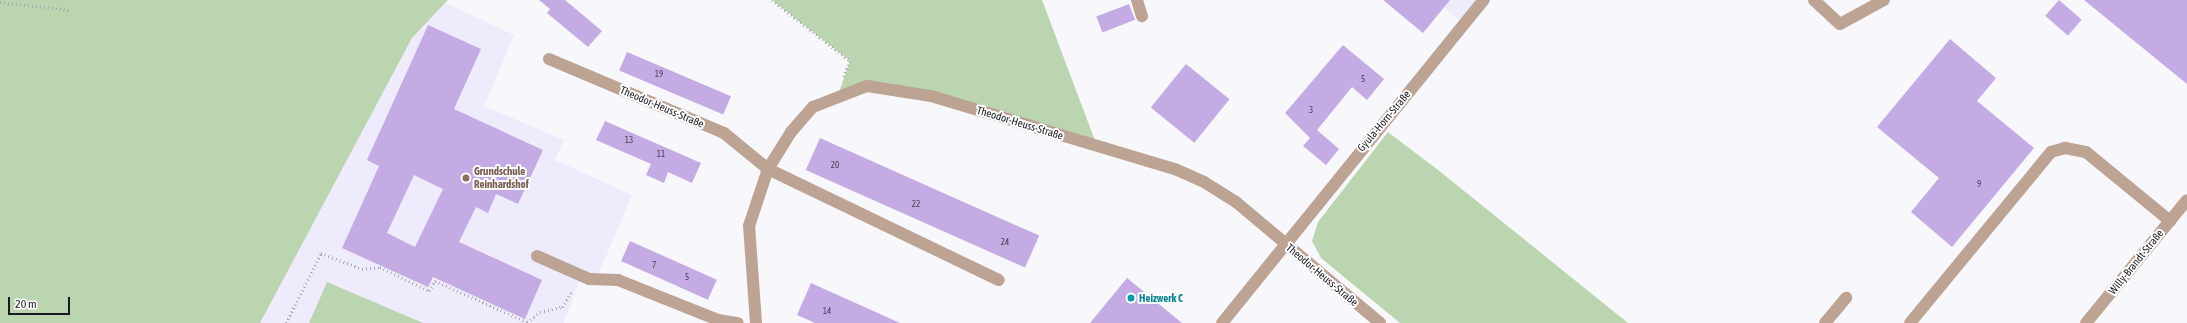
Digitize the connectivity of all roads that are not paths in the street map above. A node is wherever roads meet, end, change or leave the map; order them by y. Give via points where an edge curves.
1 (1137, 0) edge
2 (1484, 0) edge
3 (1814, 0) edge
4 (1884, 0) edge
5 (1142, 16) dead end
6 (549, 59) dead end
7 (768, 170) junction
8 (2187, 200) edge
9 (2170, 221) junction
10 (1283, 243) junction
11 (537, 256) dead end
12 (999, 280) dead end
13 (1846, 298) dead end
14 (738, 323) edge
15 (756, 323) edge
16 (1222, 323) edge
17 (1380, 323) edge
18 (1825, 323) edge
19 (1910, 323) edge
20 (2086, 323) edge

1 - 5 street
2 - 10 street, Gyula-Horn-Straße
3 - 4 street via 1840,24
6 - 7 street, Theodor-Heuss-Straße via 724,133
7 - 10 street, Theodor-Heuss-Straße via 791,132 813,107 838,95 867,86 931,96 1175,169 1236,202
7 - 12 street, Theodor-Heuss-Straße
7 - 15 street, Theodor-Heuss-Straße via 749,226
8 - 9 street, Willy-Brandt-Straße
9 - 19 street via 2086,152 2064,148 2051,152
9 - 20 street, Willy-Brandt-Straße
10 - 16 street, Theodor-Heuss-Straße
10 - 17 street, Theodor-Heuss-Straße
11 - 14 street via 581,276 618,280 718,320
13 - 18 street

